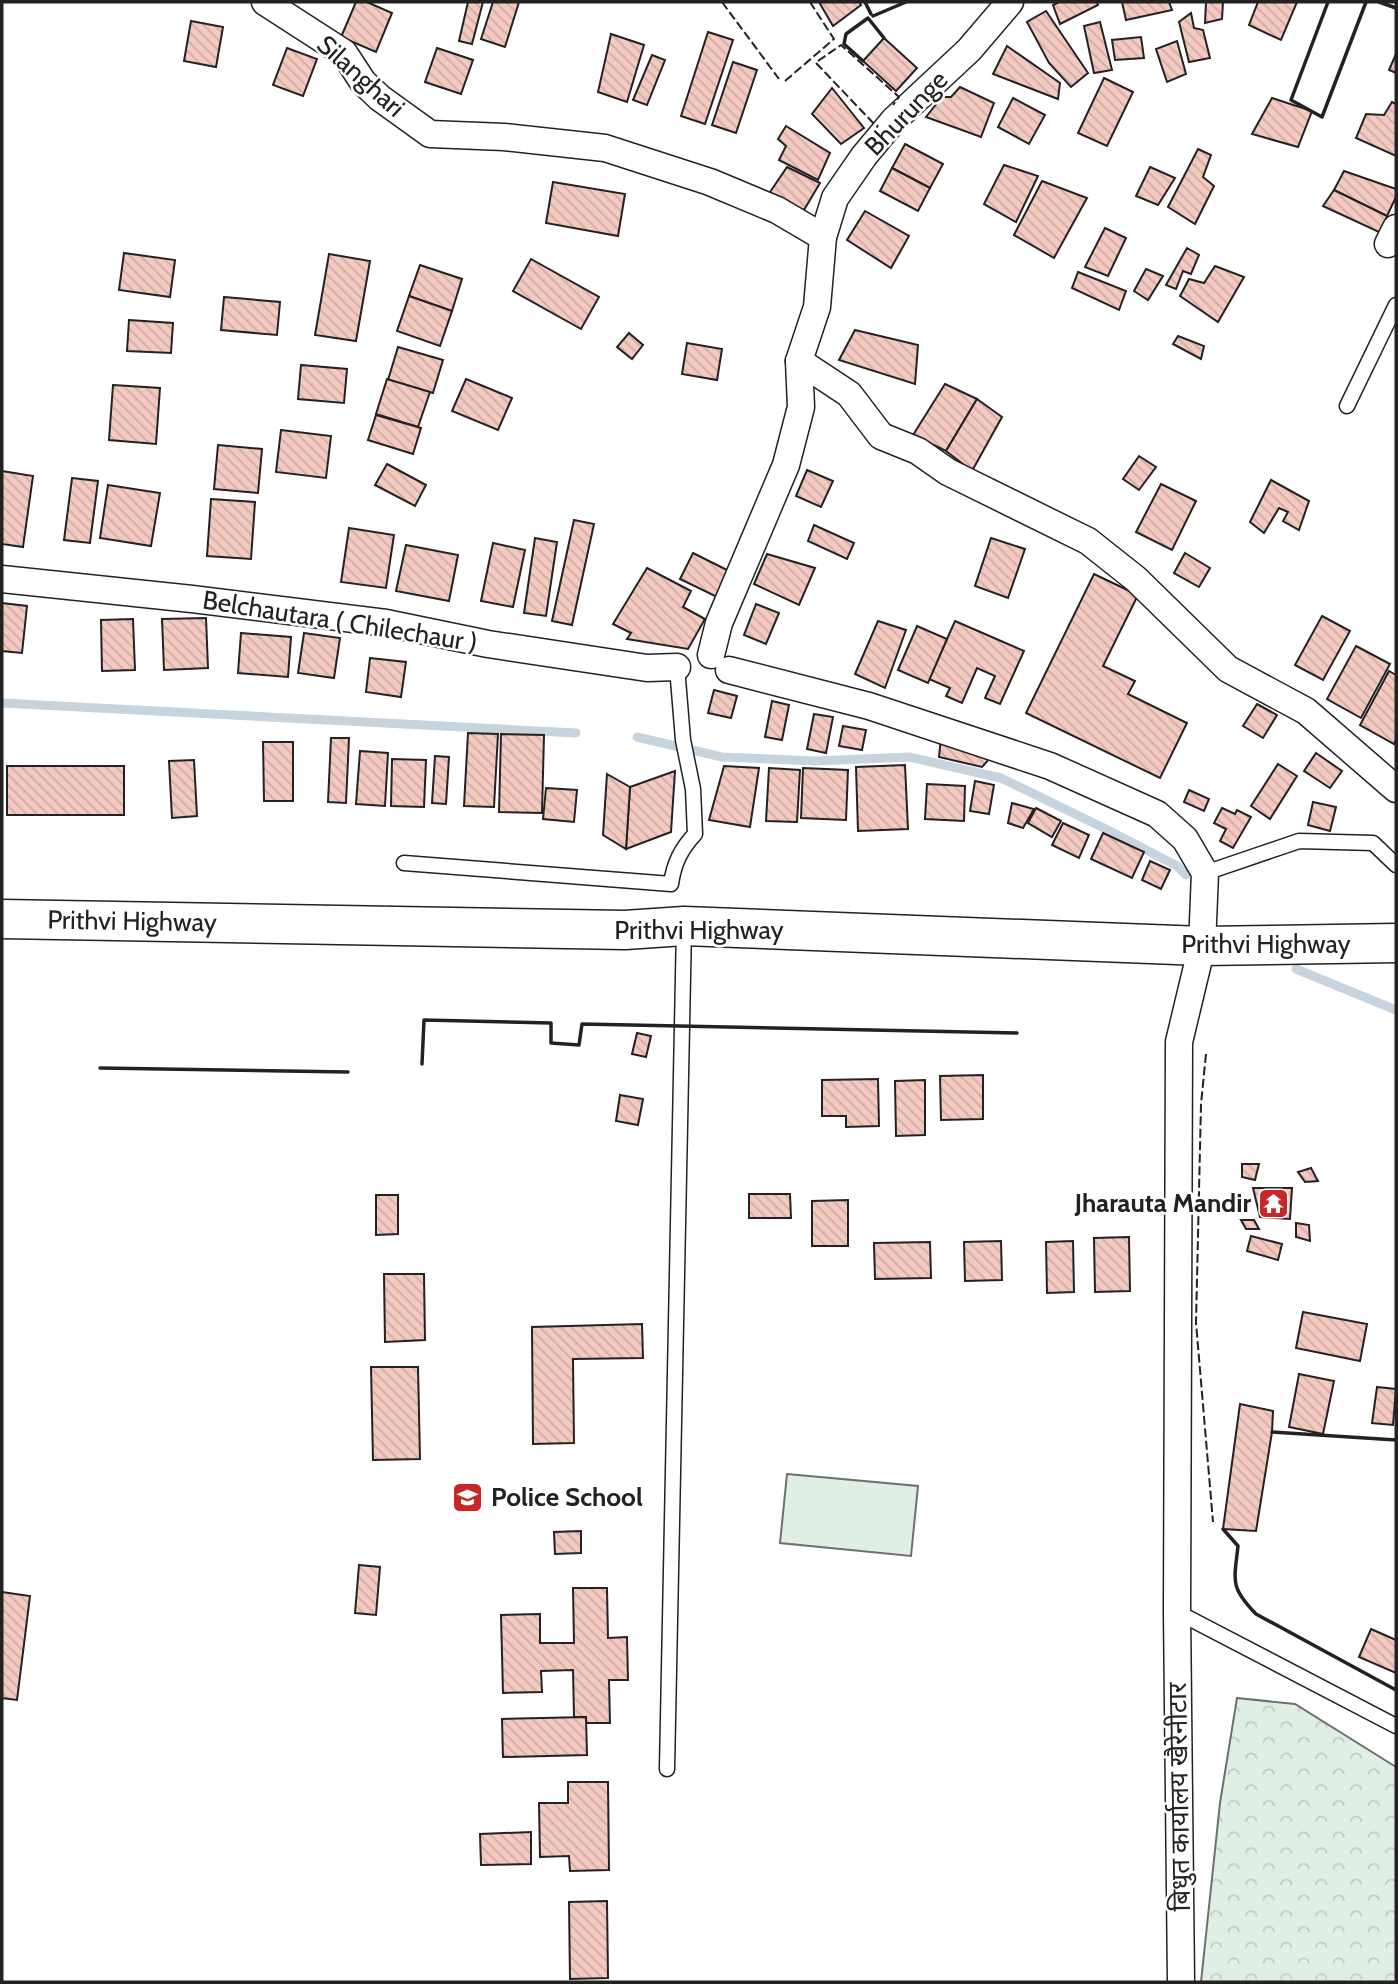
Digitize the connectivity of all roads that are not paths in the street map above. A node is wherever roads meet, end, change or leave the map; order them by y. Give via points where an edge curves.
1 (265, 2) edge
2 (1010, 2) edge
3 (823, 237) junction
4 (1396, 304) edge
5 (799, 361) junction
6 (1347, 406) dead end
7 (2, 579) edge
8 (677, 667) joint
9 (1396, 789) edge
10 (404, 863) dead end
11 (1396, 865) edge
12 (1205, 873) junction
13 (2, 919) edge
14 (684, 926) junction
15 (1396, 943) edge
16 (1202, 946) junction
17 (1177, 1612) junction
18 (1396, 1726) edge
19 (667, 1769) dead end
20 (1181, 1982) edge

1 - 3 street, Silanghari via 344,53 363,82 430,134 605,148 710,182 777,210
2 - 3 street, Bhurunge via 864,156 835,198
3 - 5 street, Bhurunge via 817,307
4 - 6 lane
5 - 9 street via 849,394 881,436 1088,541 1136,579 1228,668 1306,711
5 - 12 street via 801,407 786,465 719,624 720,663 1050,766 1157,814 1185,839
7 - 8 street, Belchautara ( Chilechaur ) via 386,623 488,644 634,666
8 - 10 lane via 695,834 681,849 671,884
11 - 12 lane via 1373,843 1299,841
12 - 16 street, बिधुत कार्यालय खैरेनीटार
13 - 14 highway, Prithvi Highway via 625,930
14 - 16 highway, Prithvi Highway
14 - 19 lane
15 - 16 highway, Prithvi Highway
16 - 17 street, बिधुत कार्यालय खैरेनीटार via 1179,1042
17 - 18 lane
17 - 20 street, बिधुत कार्यालय खैरेनीटार

